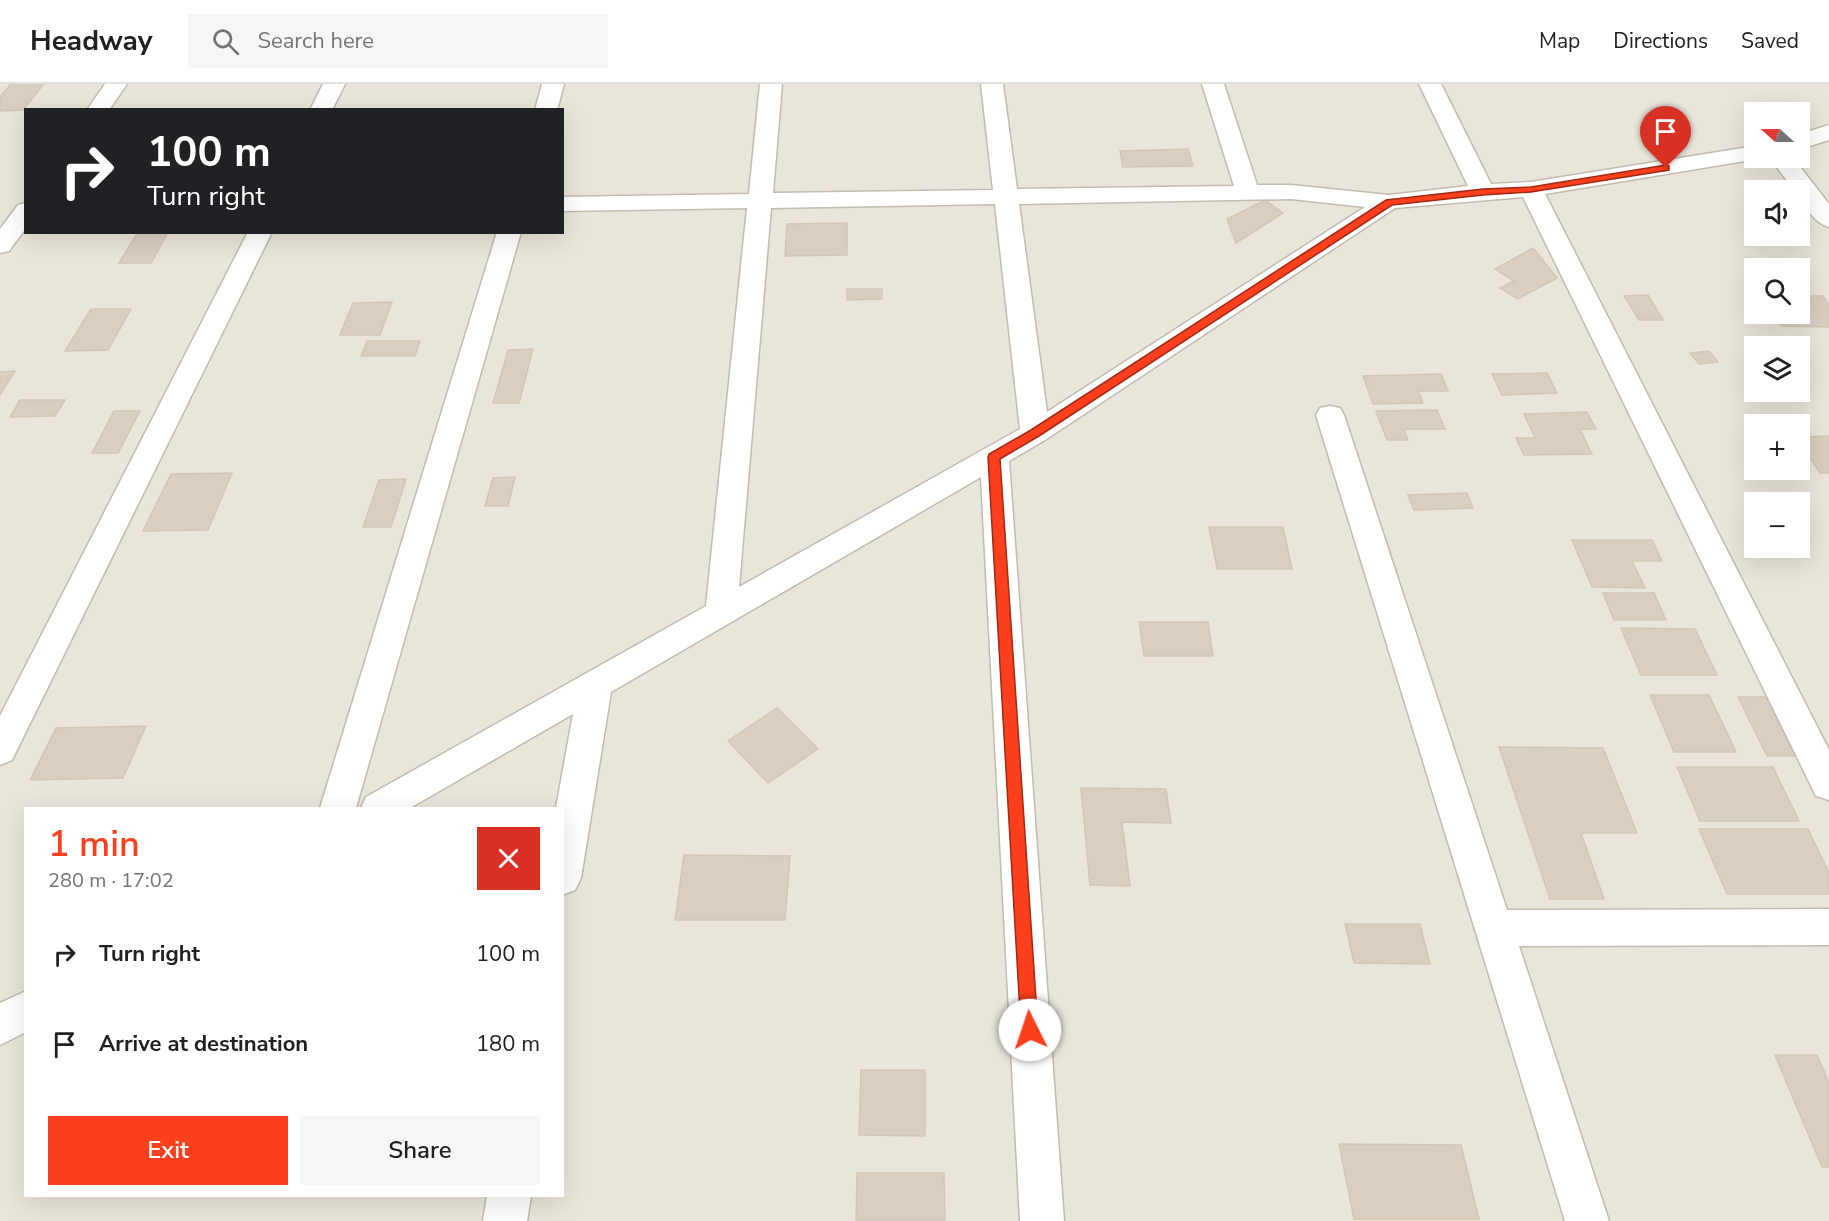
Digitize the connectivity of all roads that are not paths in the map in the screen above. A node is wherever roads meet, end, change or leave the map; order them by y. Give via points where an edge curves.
1 (116, 84) edge
2 (334, 84) edge
3 (553, 84) edge
4 (771, 84) edge
5 (992, 84) edge
6 (1213, 84) edge
7 (1430, 84) edge
8 (99, 108) edge
9 (322, 108) edge
10 (547, 108) edge
11 (1829, 132) edge
12 (1810, 139) edge
13 (1744, 155) edge
14 (1788, 168) edge
15 (1531, 189) junction
16 (1483, 192) junction
17 (1248, 193) junction
18 (1006, 196) junction
19 (760, 201) junction
20 (1389, 202) junction
21 (564, 204) edge
22 (19, 212) edge
23 (1829, 220) edge
24 (259, 234) edge
25 (508, 234) edge
26 (0, 246) edge
27 (1330, 415) dead end
28 (1035, 433) junction
29 (994, 457) junction
30 (720, 613) junction
31 (595, 685) junction
32 (0, 750) edge
33 (1829, 785) edge
34 (338, 807) edge
35 (381, 807) edge
36 (564, 866) edge
37 (1829, 927) edge
38 (1493, 928) junction
39 (24, 1011) edge
40 (0, 1025) edge
41 (509, 1197) edge
42 (505, 1221) edge
43 (1042, 1221) edge
44 (1587, 1221) edge

1 - 8 street
2 - 9 street
3 - 10 street
4 - 19 street
5 - 18 street
6 - 17 street
7 - 16 street
11 - 12 street
13 - 15 street
14 - 23 street
15 - 16 street
15 - 33 street
16 - 20 street
17 - 18 street
17 - 20 street via 1291,192
18 - 19 street
18 - 28 street
19 - 21 street
19 - 30 street
20 - 28 street
22 - 26 street
24 - 32 street
25 - 34 street
27 - 38 street
28 - 29 street
29 - 30 street
29 - 43 street
30 - 31 street
31 - 35 street
31 - 36 street
37 - 38 street
38 - 44 street
39 - 40 street
41 - 42 street

